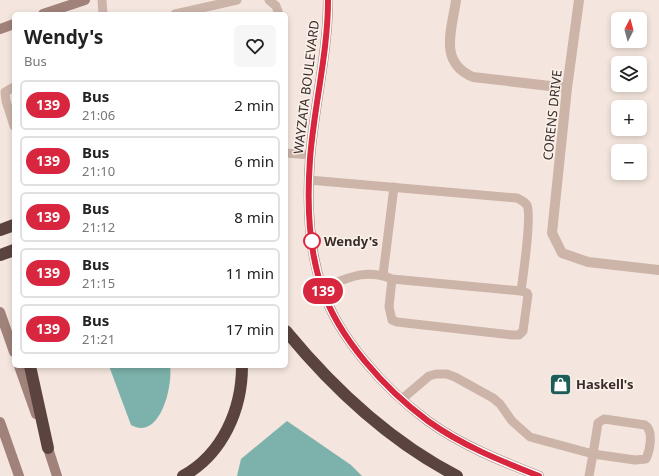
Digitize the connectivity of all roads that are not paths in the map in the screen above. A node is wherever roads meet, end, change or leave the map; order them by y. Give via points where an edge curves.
1 (85, 0) edge
2 (102, 0) edge
3 (237, 0) edge
4 (269, 0) edge
5 (328, 0) edge
6 (456, 0) edge
7 (579, 0) edge
8 (49, 12) edge
9 (103, 12) edge
10 (184, 12) edge
11 (278, 12) edge
12 (12, 25) edge
13 (0, 28) edge
14 (12, 88) edge
15 (567, 88) junction
16 (12, 120) edge
17 (288, 153) edge
18 (310, 155) junction
19 (309, 180) junction
20 (394, 187) junction
21 (12, 226) edge
22 (0, 230) edge
23 (12, 251) edge
24 (0, 255) edge
25 (659, 270) edge
26 (383, 275) junction
27 (392, 279) junction
28 (322, 288) junction
29 (522, 291) junction
30 (0, 312) edge
31 (288, 333) edge
32 (12, 346) edge
33 (20, 368) edge
34 (30, 368) edge
35 (242, 368) edge
36 (402, 400) junction
37 (0, 422) edge
38 (48, 448) junction
39 (593, 454) junction
40 (19, 476) edge
41 (57, 476) edge
42 (183, 476) edge
43 (457, 476) edge
44 (539, 476) edge
45 (589, 476) edge

1 - 8 street
2 - 9 lane
3 - 10 lane
4 - 11 lane
5 - 18 street, WAYZATA BOULEVARD
6 - 15 street via 450,54 454,64 462,72 473,77
7 - 15 street, CORENS DRIVE
12 - 13 street
14 - 16 lane via 5,92
15 - 25 street, CORENS DRIVE via 552,233 562,253 588,262
17 - 18 lane
18 - 19 street, WAYZATA BOULEVARD
19 - 20 lane
19 - 28 street, WAYZATA BOULEVARD via 313,246
20 - 26 lane
20 - 29 lane via 517,198 523,201 527,206 528,219
21 - 22 highway
23 - 24 highway
26 - 27 lane
26 - 28 lane via 364,273
27 - 29 lane
27 - 29 lane via 389,307 392,320 512,335 519,335 525,326 528,293
28 - 36 street, WAYZATA BOULEVARD via 333,315 352,344
30 - 32 street
31 - 43 highway via 315,365 366,413 412,449
33 - 38 street
34 - 38 highway
35 - 42 highway via 241,390 233,420 223,438 192,471
36 - 39 lane via 429,376 447,374 493,398 512,421 530,437
36 - 44 street, WAYZATA BOULEVARD via 428,421 457,438 496,459
37 - 40 street
38 - 41 street
39 - 39 lane via 600,420 645,425 650,430 646,459 635,460
39 - 45 lane

